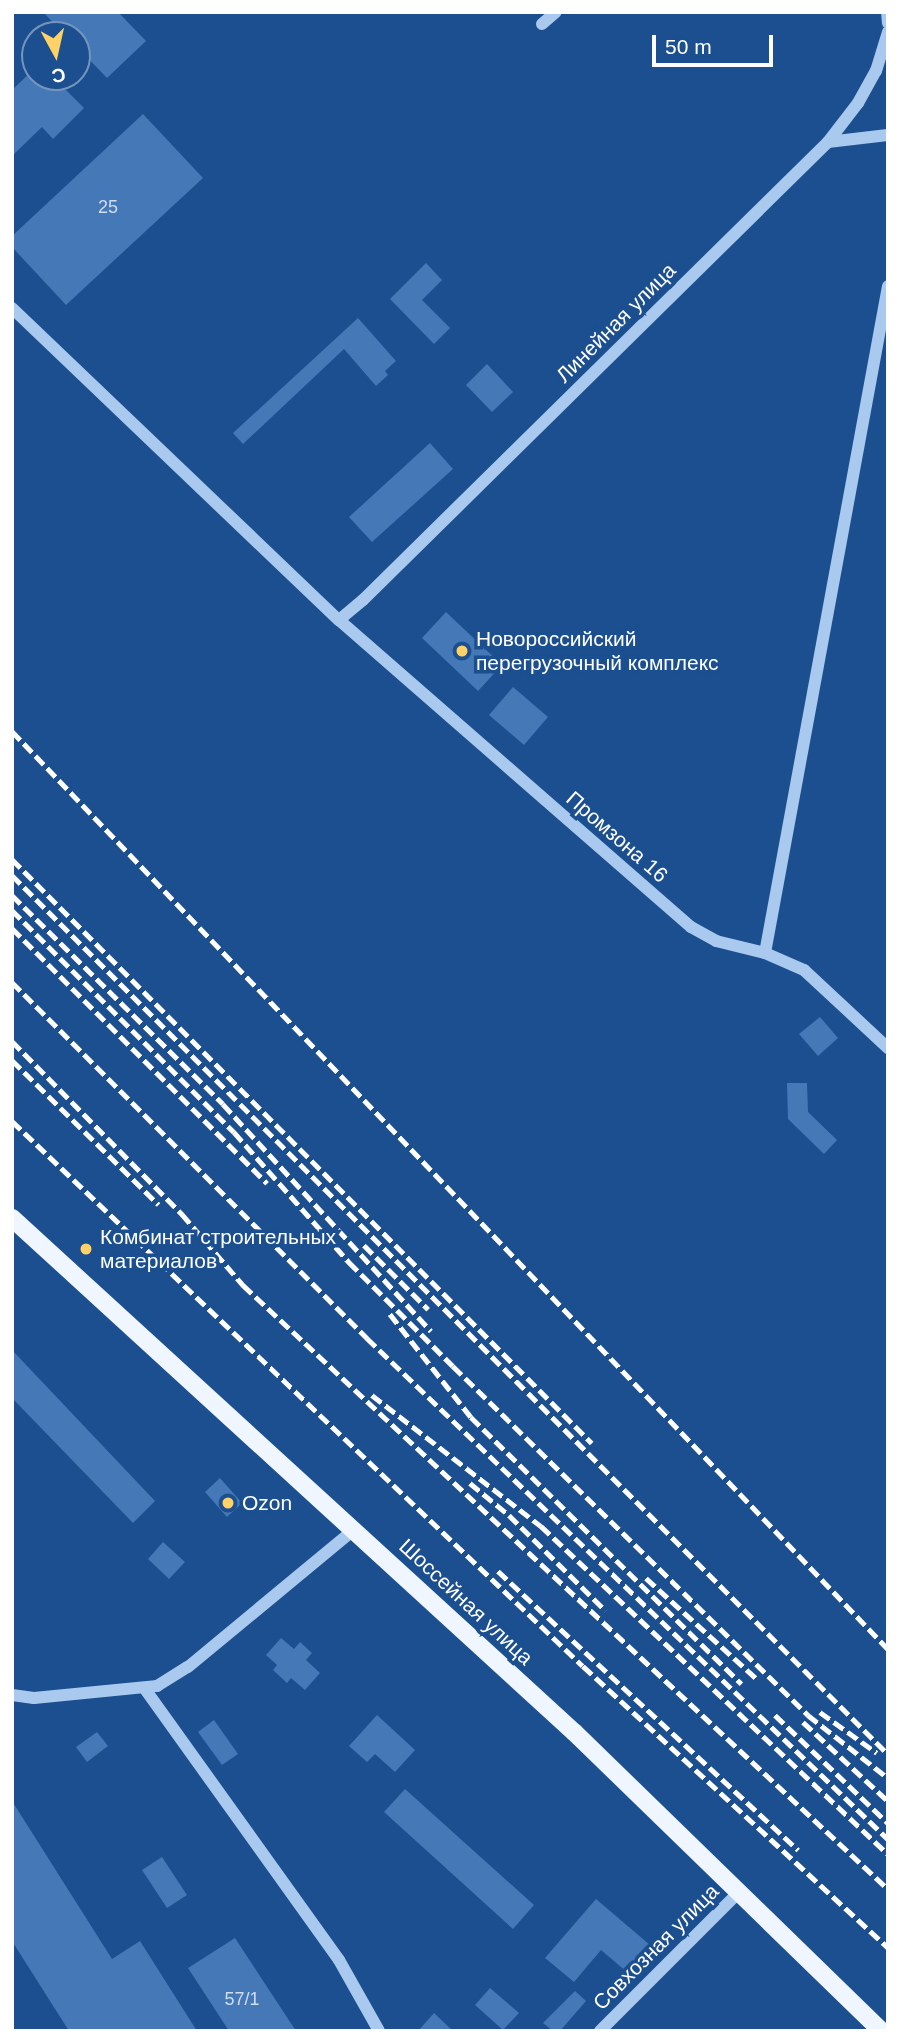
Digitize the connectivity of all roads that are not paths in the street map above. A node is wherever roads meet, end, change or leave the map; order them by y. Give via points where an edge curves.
1 (556, 12) edge
2 (887, 12) edge
3 (888, 23) edge
4 (542, 24) dead end
5 (888, 32) edge
6 (888, 135) edge
7 (828, 142) junction
8 (888, 286) edge
9 (12, 309) edge
10 (339, 620) junction
11 (765, 953) junction
12 (888, 1048) edge
13 (12, 1218) edge
14 (355, 1529) junction
15 (145, 1689) junction
16 (12, 1695) edge
17 (740, 1891) junction
18 (880, 2030) edge
19 (379, 2031) edge
20 (600, 2031) edge

1 - 4 street
2 - 3 street
5 - 7 street, Линейная улица via 876,71
6 - 7 street
7 - 10 street, Линейная улица
8 - 11 street
9 - 10 street, Промзона 16
10 - 11 street, Промзона 16 via 691,927 716,941
11 - 12 street, Промзона 16 via 804,970
13 - 14 main road, Шоссейная улица
14 - 15 street via 188,1667
14 - 17 main road, Шоссейная улица
15 - 16 street via 34,1698
15 - 19 street via 339,1960
17 - 18 main road, Шоссейная улица
17 - 20 street, Совхозная улица

